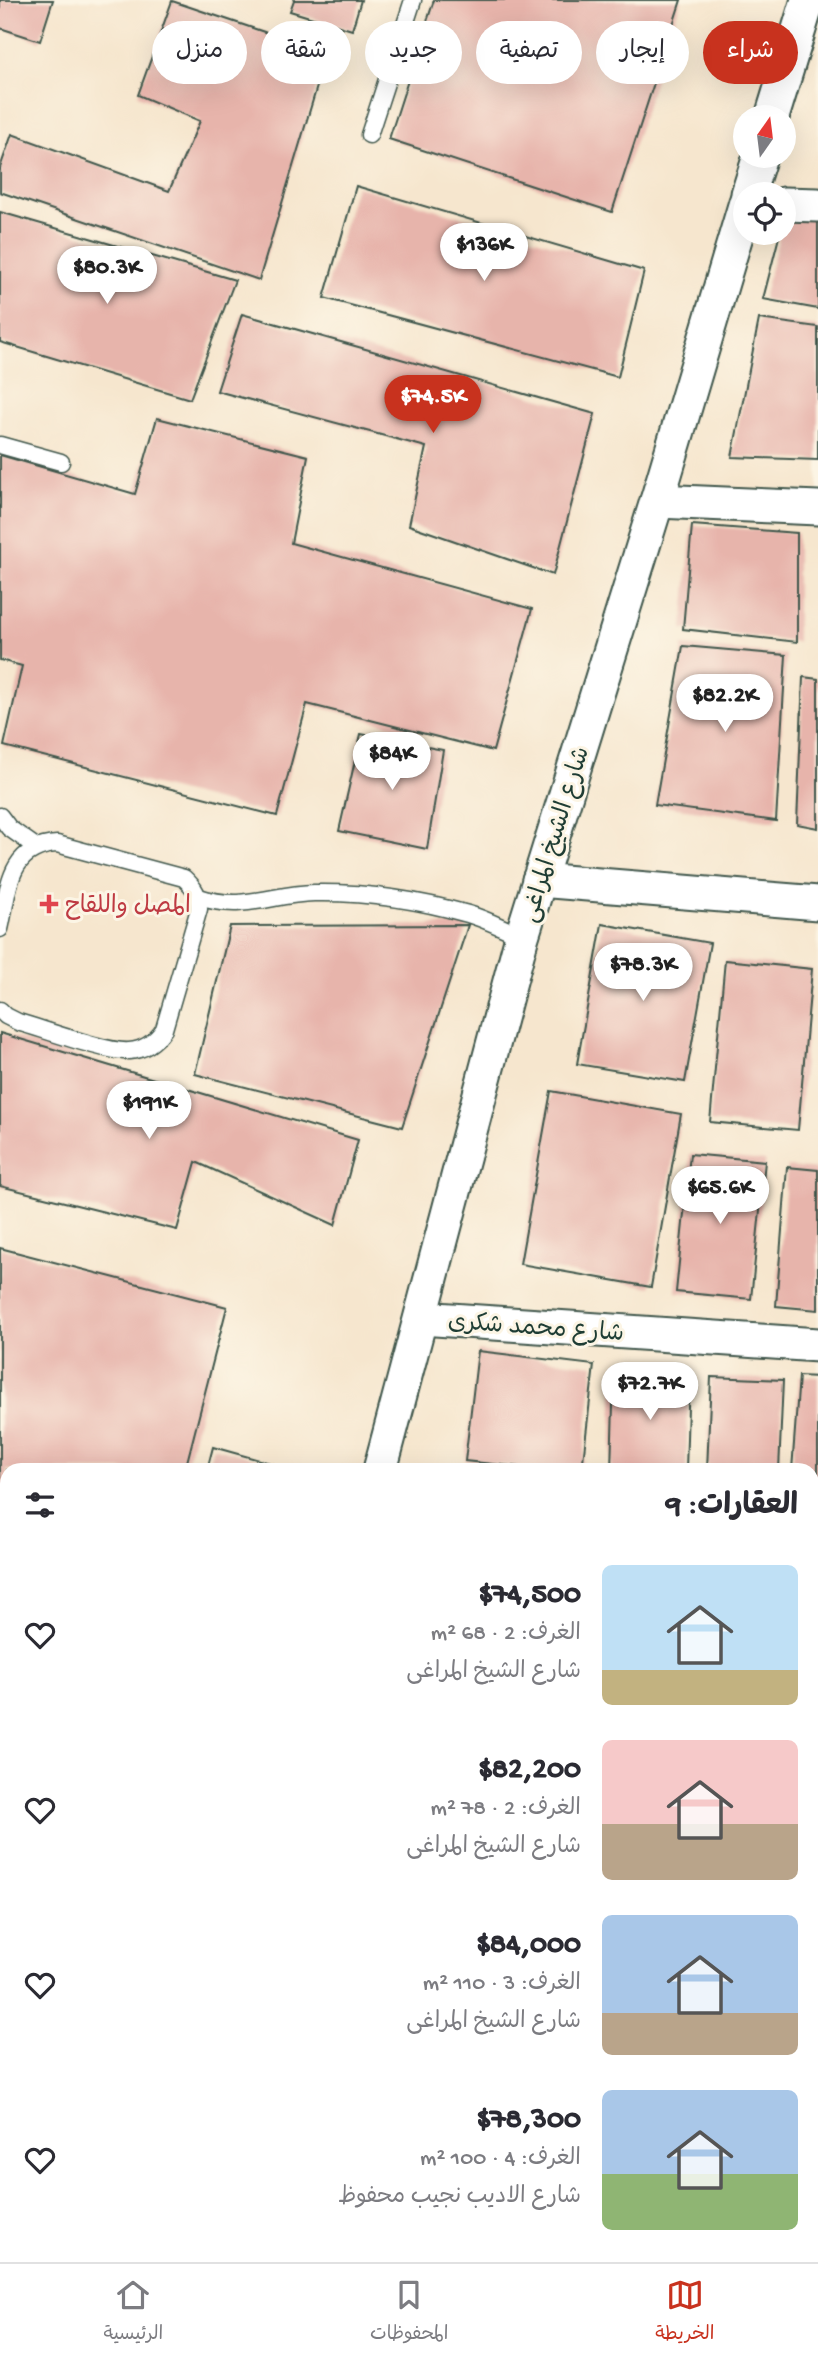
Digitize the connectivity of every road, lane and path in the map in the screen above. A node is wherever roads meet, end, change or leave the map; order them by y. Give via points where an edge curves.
1 (413, 0) edge
2 (808, 0) edge
3 (776, 105) edge
4 (369, 135) dead end
5 (796, 204) edge
6 (818, 205) edge
7 (733, 245) edge
8 (0, 445) edge
9 (61, 462) dead end
10 (657, 501) junction
11 (818, 508) edge
12 (0, 816) edge
13 (36, 848) junction
14 (539, 880) junction
15 (199, 897) junction
16 (818, 903) edge
17 (2, 909) edge
18 (0, 929) edge
19 (522, 936) junction
20 (0, 1010) edge
21 (421, 1318) junction
22 (818, 1345) edge
23 (382, 1463) edge

1 - 4 lane
2 - 3 street
5 - 6 street
7 - 10 street, شارع الشيخ المراغى
8 - 9 lane
10 - 11 street
10 - 14 street, شارع الشيخ المراغى
12 - 13 lane
13 - 15 lane via 57,844 184,878
13 - 17 lane via 26,853 13,871
14 - 16 street
14 - 19 street, شارع الشيخ المراغى
15 - 19 lane via 234,905 313,893 400,899 470,915
15 - 20 lane via 164,1028 151,1044 118,1051 18,1022
17 - 18 lane
19 - 21 street, شارع الشيخ المراغى
21 - 22 street, شارع محمد شكرى
21 - 23 street, شارع الشيخ المراغى

